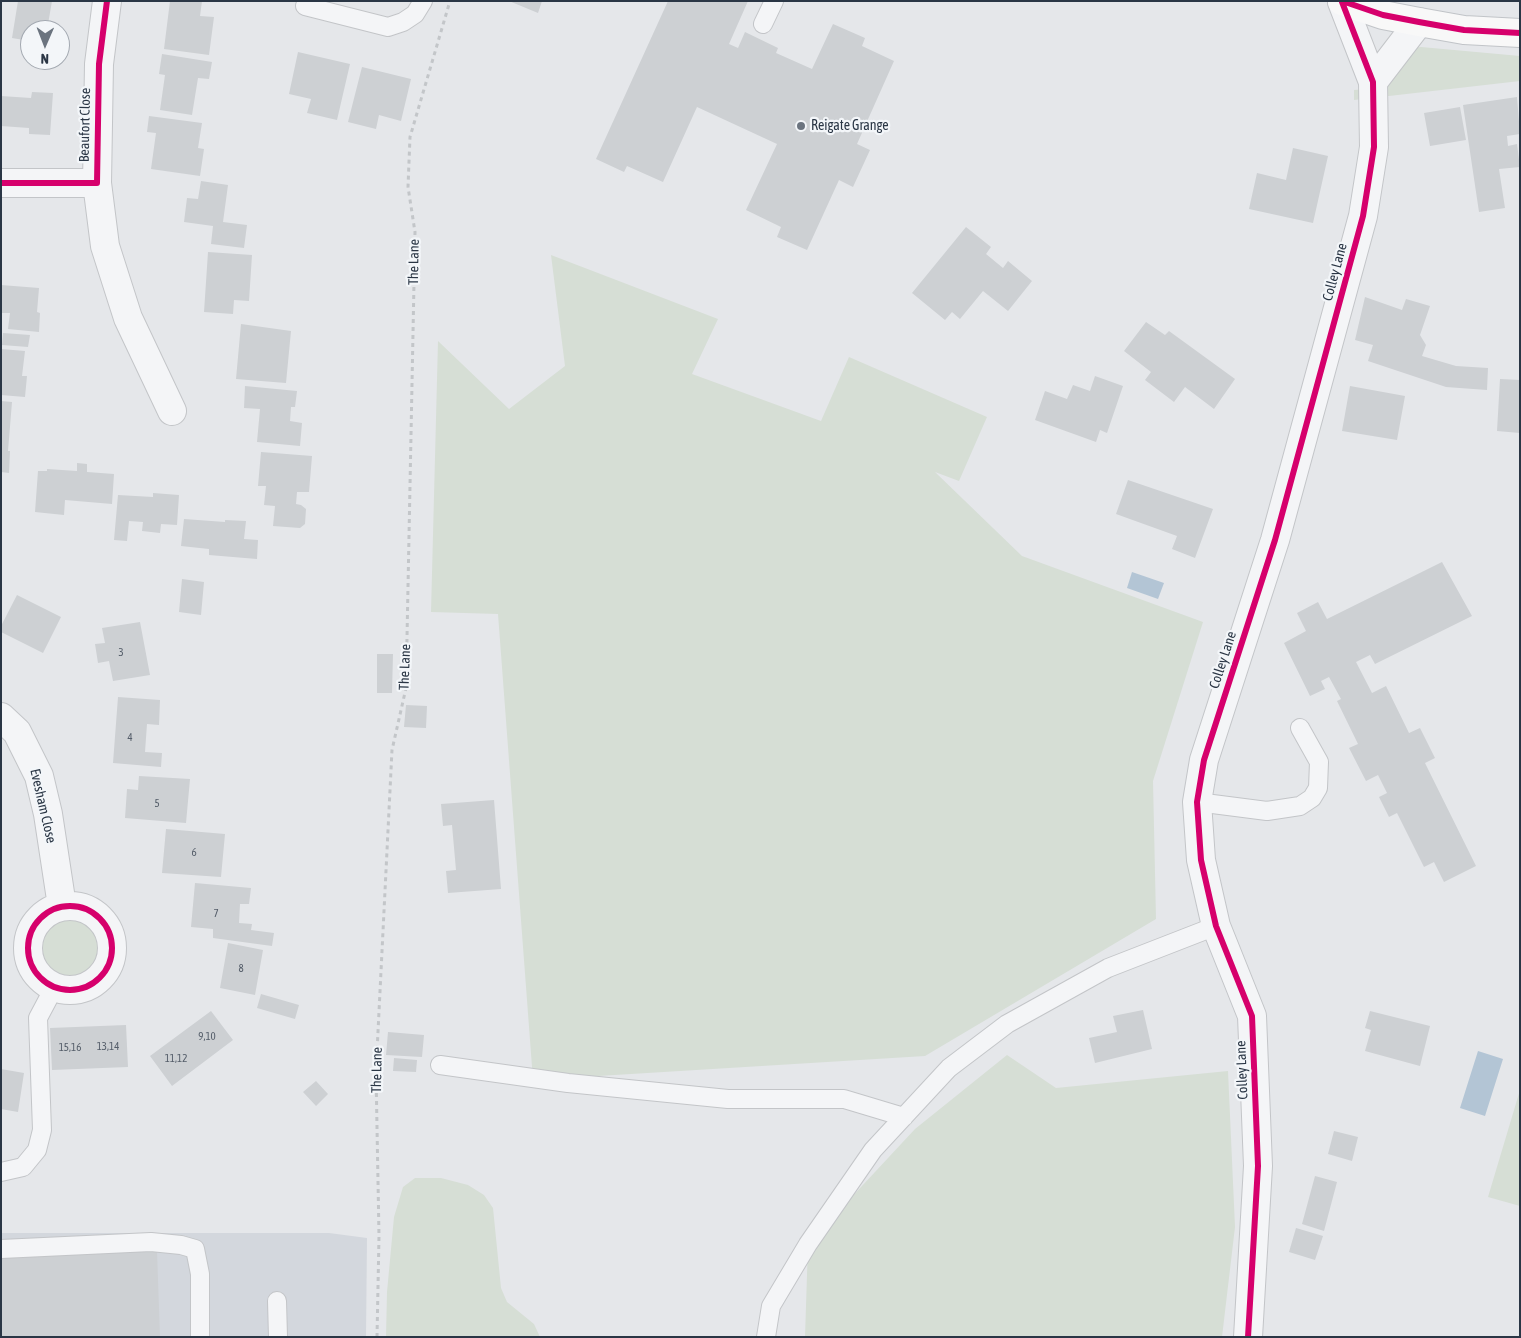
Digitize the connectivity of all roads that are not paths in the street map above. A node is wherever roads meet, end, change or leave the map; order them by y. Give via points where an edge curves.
1 (107, 1) edge
2 (423, 1) edge
3 (774, 1) edge
4 (1342, 1) edge
5 (304, 6) dead end
6 (1420, 22) junction
7 (763, 24) dead end
8 (1520, 33) edge
9 (1373, 82) junction
10 (97, 183) junction
11 (1, 184) edge
12 (172, 411) dead end
13 (1, 717) edge
14 (1300, 728) dead end
15 (1197, 802) junction
16 (62, 906) junction
17 (1216, 926) junction
18 (55, 986) junction
19 (440, 1066) dead end
20 (904, 1117) junction
21 (1, 1172) edge
22 (1, 1249) edge
23 (277, 1301) dead end
24 (200, 1337) edge
25 (278, 1337) edge
26 (766, 1337) edge
27 (1248, 1337) edge

1 - 10 street, Beaufort Close via 99,64
2 - 5 lane via 415,14 388,27
3 - 7 lane
4 - 6 main road via 1383,15
4 - 9 street, Colley Lane
6 - 8 main road via 1464,30
6 - 9 street
9 - 15 street, Colley Lane via 1374,147 1363,216 1275,540 1204,760
10 - 11 street
10 - 12 street, Beaufort Close via 106,246 128,318
13 - 16 street, Evesham Close via 17,732 39,776
14 - 15 lane via 1319,762 1318,788 1312,798 1300,806 1268,811
15 - 17 street, Colley Lane via 1201,860
16 - 18 street via 41,917 29,941 28,954 32,966 40,977
16 - 18 street via 79,907 103,922 110,935 112,949 109,963 101,976 90,984 76,989
17 - 20 lane via 1108,968 1008,1024 949,1068
17 - 27 street, Colley Lane via 1252,1016 1258,1166
18 - 21 lane via 38,1024 42,1130 37,1150 23,1167
19 - 20 lane via 728,1099 844,1099
20 - 26 lane via 873,1150 808,1244 771,1306
22 - 24 lane via 151,1242 195,1249 200,1274
23 - 25 lane

